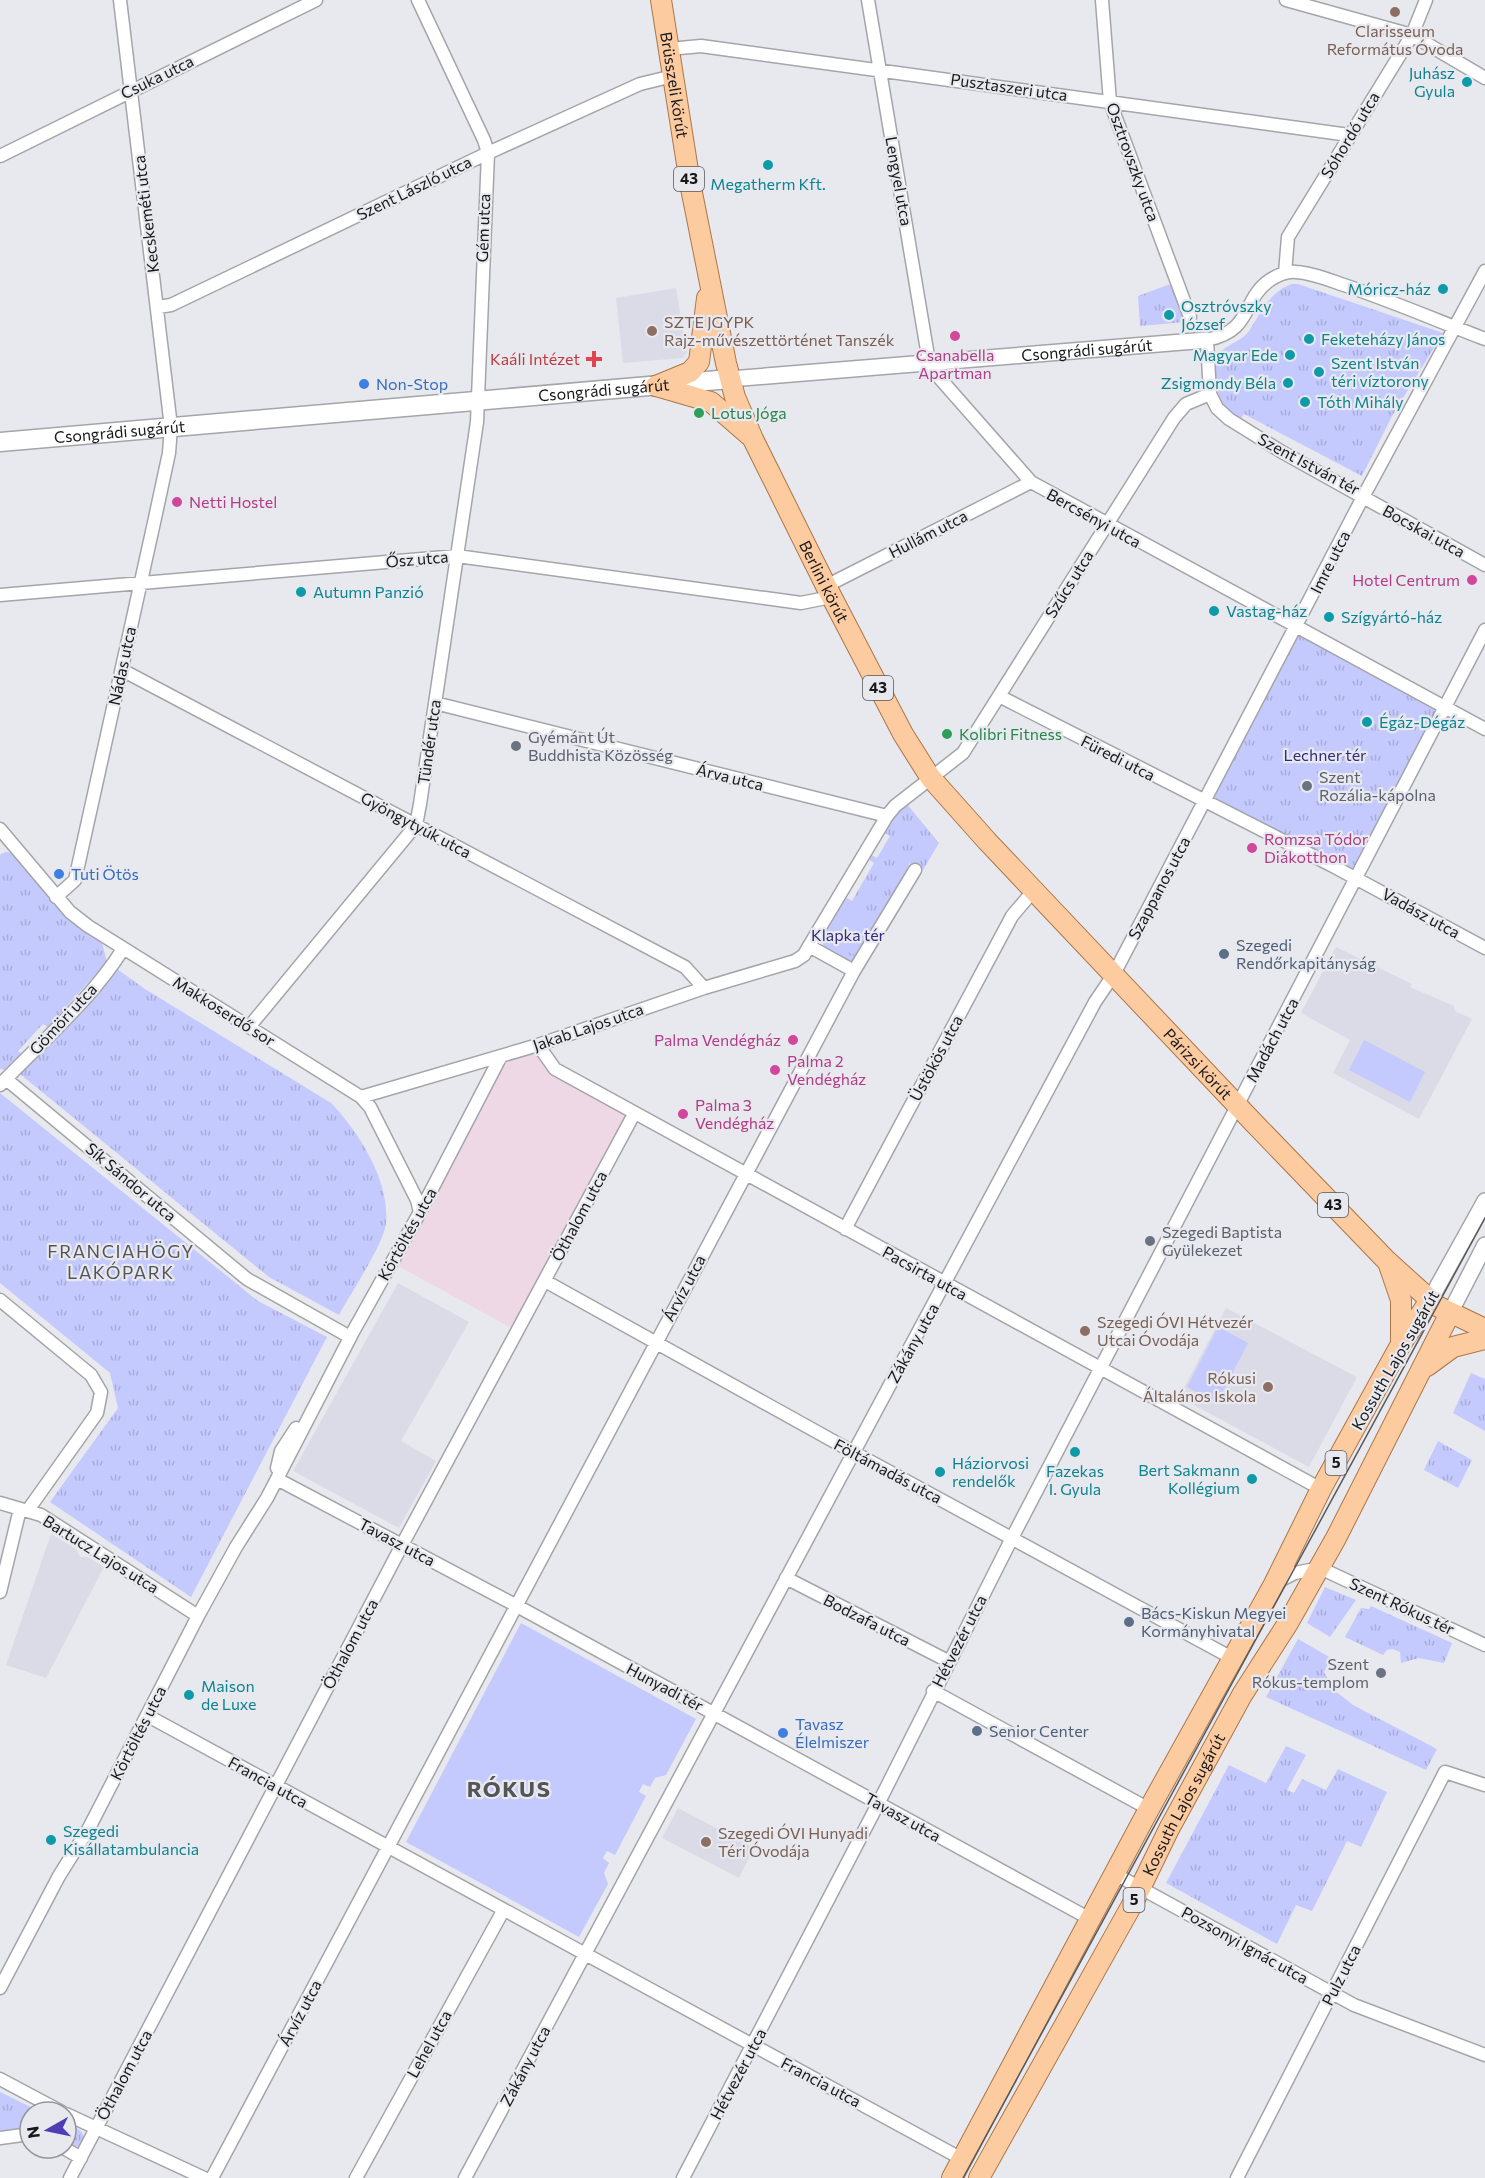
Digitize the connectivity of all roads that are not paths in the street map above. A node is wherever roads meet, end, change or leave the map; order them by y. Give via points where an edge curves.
1 (120, 0) edge
2 (316, 0) edge
3 (418, 0) edge
4 (661, 0) edge
5 (868, 0) edge
6 (1102, 0) edge
7 (1286, 0) edge
8 (1426, 0) edge
9 (1412, 35) junction
10 (669, 49) junction
11 (880, 69) junction
12 (673, 76) junction
13 (1485, 78) edge
14 (131, 90) junction
15 (1110, 102) junction
16 (1349, 135) junction
17 (488, 153) junction
18 (0, 156) edge
19 (1485, 271) edge
20 (1285, 273) junction
21 (709, 280) junction
22 (158, 307) junction
23 (1191, 317) dead end
24 (1454, 327) junction
25 (1485, 339) edge
26 (1207, 340) junction
27 (929, 362) junction
28 (730, 379) junction
29 (656, 386) junction
30 (1209, 394) junction
31 (477, 400) junction
32 (171, 427) junction
33 (753, 439) junction
34 (0, 442) edge
35 (1031, 482) junction
36 (1363, 496) junction
37 (1106, 525) junction
38 (457, 556) junction
39 (1485, 565) edge
40 (140, 582) junction
41 (829, 591) junction
42 (0, 595) edge
43 (1296, 628) junction
44 (1485, 630) edge
45 (122, 670) junction
46 (999, 696) junction
47 (435, 703) junction
48 (1445, 708) junction
49 (1485, 729) edge
50 (930, 777) junction
51 (1204, 802) junction
52 (886, 816) junction
53 (416, 825) junction
54 (0, 829) edge
55 (5, 844) edge
56 (915, 870) dead end
57 (1357, 878) junction
58 (1034, 890) junction
59 (56, 897) junction
60 (809, 946) junction
61 (1485, 948) edge
62 (123, 949) junction
63 (854, 971) junction
64 (1114, 974) junction
65 (704, 988) junction
66 (249, 1027) junction
67 (538, 1045) junction
68 (501, 1056) junction
69 (3, 1082) edge
70 (361, 1096) junction
71 (1237, 1105) junction
72 (634, 1114) junction
73 (745, 1175) junction
74 (1485, 1201) edge
75 (420, 1212) junction
76 (845, 1229) junction
77 (1485, 1245) edge
78 (1386, 1260) junction
79 (545, 1281) junction
80 (945, 1284) junction
81 (0, 1300) edge
82 (1430, 1300) junction
83 (1450, 1313) junction
84 (1485, 1329) edge
85 (350, 1337) junction
86 (1485, 1339) edge
87 (656, 1342) junction
88 (1401, 1344) junction
89 (1100, 1369) junction
90 (1421, 1371) junction
91 (853, 1452) junction
92 (277, 1479) junction
93 (1321, 1490) junction
94 (0, 1503) edge
95 (24, 1510) junction
96 (1012, 1538) junction
97 (402, 1545) junction
98 (1320, 1568) junction
99 (786, 1578) junction
100 (1274, 1584) junction
101 (0, 1592) edge
102 (517, 1606) junction
103 (198, 1616) junction
104 (1485, 1645) edge
105 (1232, 1658) junction
106 (948, 1661) junction
107 (933, 1691) junction
108 (714, 1713) junction
109 (148, 1716) junction
110 (1485, 1785) edge
111 (275, 1787) junction
112 (878, 1804) junction
113 (1149, 1809) junction
114 (388, 1849) junction
115 (1115, 1874) junction
116 (1140, 1887) junction
117 (503, 1911) junction
118 (1092, 1920) junction
119 (584, 1954) junction
120 (0, 1988) edge
121 (1332, 1993) junction
122 (753, 2046) junction
123 (1485, 2055) edge
124 (0, 2079) edge
125 (0, 2089) edge
126 (26, 2094) junction
127 (38, 2100) edge
128 (78, 2120) edge
129 (95, 2129) junction
130 (18, 2136) edge
131 (0, 2138) edge
132 (78, 2156) edge
133 (81, 2158) junction
134 (962, 2159) junction
135 (986, 2176) edge
136 (70, 2178) edge
137 (204, 2178) edge
138 (212, 2178) edge
139 (356, 2178) edge
140 (465, 2178) edge
141 (683, 2178) edge
142 (952, 2178) edge
143 (1237, 2178) edge

1 - 14 street, Kecskeméti utca
2 - 14 street, Csuka utca
3 - 17 street, Gém utca
4 - 10 main road, Brüsszeli körút / 43
5 - 11 street, Lengyel utca
6 - 15 street, Osztrovszky utca
7 - 9 street
8 - 9 street, Sóhordó utca
9 - 13 street
9 - 16 street, Sóhordó utca
10 - 11 street, Pusztaszeri utca via 701,46
10 - 12 main road, Brüsszeli körút / 43
11 - 15 street, Pusztaszeri utca
11 - 27 street, Lengyel utca
12 - 17 street, Szent László utca via 640,84
12 - 21 main road, Brüsszeli körút / 43
14 - 18 street, Csuka utca
14 - 22 street, Kecskeméti utca
15 - 16 street, Pusztaszeri utca
15 - 23 street, Osztrovszky utca
16 - 20 street, Sóhordó utca via 1288,237
17 - 22 street, Szent László utca via 171,305
17 - 31 street, Gém utca
19 - 24 street, Szent István tér
20 - 24 street via 1309,274
20 - 26 street via 1267,283 1238,327 1222,337
21 - 28 main road, Brüsszeli körút / 43
21 - 29 main road via 699,362 690,372
22 - 32 street, Kecskeméti utca
24 - 25 street
24 - 36 street, Szent István tér
26 - 27 street, Csongrádi sugárút
26 - 30 street
27 - 28 street, Csongrádi sugárút
27 - 35 street, Bercsényi utca
28 - 29 main road, Csongrádi sugárút
28 - 33 main road, Berlini körút / 43
29 - 31 main road, Csongrádi sugárút
29 - 33 main road via 711,402
30 - 36 street, Szent István tér via 1217,408 1238,425
30 - 37 street, Szűcs utca via 1186,404 1174,418
31 - 32 main road, Csongrádi sugárút
31 - 38 street, Tündér utca
32 - 34 main road, Csongrádi sugárút
32 - 40 street, Nádas utca via 169,453
33 - 41 main road, Berlini körút / 43
35 - 37 street, Bercsényi utca
35 - 41 street, Hullám utca
36 - 39 street, Bocskai utca
36 - 43 street, Imre utca
37 - 43 street, Bercsényi utca
37 - 46 street, Szűcs utca
38 - 40 street, Ősz utca
38 - 41 street, Ősz utca via 801,603
38 - 47 street, Tündér utca
40 - 42 street, Ősz utca
40 - 45 street, Nádas utca
41 - 50 main road, Berlini körút / 43
43 - 48 street
43 - 51 street
44 - 48 street
45 - 53 street, Gyöngytyúk utca
45 - 59 street, Nádas utca via 75,880
46 - 50 street, Szűcs utca via 963,753
46 - 51 street, Füredi utca
47 - 52 street, Árva utca
47 - 53 street, Tündér utca
48 - 49 street
48 - 57 street
50 - 52 street
50 - 58 main road, Párizsi körút / 43
51 - 57 street
51 - 64 street, Szappanos utca
52 - 60 street
53 - 65 street, Gyöngytyúk utca via 685,967
53 - 66 street
54 - 55 street, Makkoserdő sor
55 - 59 street, Makkoserdő sor
56 - 63 street
57 - 61 street, Vadász utca
57 - 71 street, Madách utca
58 - 64 main road, Párizsi körút / 43
58 - 76 street, Üstökös utca via 1012,916
59 - 62 street, Makkoserdő sor via 70,912
60 - 63 street
60 - 65 street, Jakab Lajos utca via 795,960
62 - 66 street, Makkoserdő sor
62 - 69 street, Gömöri utca via 65,1020
63 - 73 street, Árvíz utca
64 - 71 main road, Párizsi körút / 43
64 - 80 street, Zákány utca via 1095,1002
65 - 67 street, Jakab Lajos utca
66 - 70 street, Makkoserdő sor
67 - 68 street, Jakab Lajos utca
67 - 72 street, Pacsirta utca via 555,1069
68 - 70 street, Jakab Lajos utca
68 - 75 street, Körtöltés utca
69 - 85 street, Sík Sándor utca via 247,1279
70 - 75 street, Makkoserdő sor via 370,1107
71 - 78 main road, Párizsi körút / 43
71 - 89 street, Hétvezér utca
72 - 73 street, Pacsirta utca
72 - 79 street, Öthalom utca
73 - 76 street, Pacsirta utca
73 - 87 street, Árvíz utca
74 - 82 street, Kossuth Lajos sugárút
75 - 85 street, Körtöltés utca
76 - 80 street, Pacsirta utca
77 - 83 street, Kossuth Lajos sugárút
78 - 82 main road, Párizsi körút / 43
78 - 88 main road via 1401,1300
79 - 87 street, Föltámadás utca
79 - 97 street, Öthalom utca
80 - 89 street, Pacsirta utca
80 - 91 street, Zákány utca
81 - 95 street via 91,1375 101,1392 97,1413
82 - 83 main road, Párizsi körút
82 - 88 main road, Kossuth Lajos sugárút / 5
83 - 84 main road, Párizsi körút
83 - 90 main road, Kossuth Lajos sugárút / 5
85 - 92 street, Körtöltés utca via 312,1412 285,1443 277,1463
86 - 90 main road, 5 via 1453,1347
87 - 91 street, Föltámadás utca
87 - 102 street, Árvíz utca
88 - 93 main road, Kossuth Lajos sugárút / 5
89 - 93 street, Pacsirta utca
89 - 96 street, Hétvezér utca
90 - 98 main road, Kossuth Lajos sugárút / 5
91 - 96 street, Föltámadás utca
91 - 99 street, Zákány utca
92 - 97 street, Tavasz utca
92 - 103 street, Körtöltés utca
93 - 100 main road, Kossuth Lajos sugárút / 5
94 - 95 street, Bartucz Lajos utca
95 - 101 street
95 - 103 street, Bartucz Lajos utca via 41,1515
96 - 105 street, Föltámadás utca
96 - 106 street, Hétvezér utca
97 - 102 street, Tavasz utca
97 - 111 street, Öthalom utca
98 - 100 street via 1294,1573
98 - 104 street, Szent Rókus tér
98 - 116 main road, Kossuth Lajos sugárút / 5 via 1242,1695
99 - 106 street, Bodzafa utca
99 - 108 street, Zákány utca
100 - 105 main road, Kossuth Lajos sugárút / 5
102 - 108 street, Hunyadi tér
102 - 114 street
103 - 109 street, Körtöltés utca
105 - 113 main road, Kossuth Lajos sugárút / 5
106 - 107 street, Hétvezér utca
107 - 112 street, Hétvezér utca
107 - 113 street
108 - 112 street, Tavasz utca
108 - 119 street, Hunyadi tér
109 - 111 street, Francia utca
109 - 120 street, Körtöltés utca
110 - 121 street, Pulz utca via 1445,1772
111 - 114 street, Francia utca
111 - 129 street, Öthalom utca
112 - 118 street, Tavasz utca
112 - 122 street, Hétvezér utca
113 - 115 main road, Kossuth Lajos sugárút / 5
114 - 117 street
114 - 138 street, Árvíz utca
115 - 116 street, Kossuth Lajos sugárút
115 - 118 main road, Kossuth Lajos sugárút / 5
116 - 121 street, Pozsonyi Ignác utca
116 - 135 main road, Kossuth Lajos sugárút / 5
117 - 119 street
117 - 139 street, Lehel utca
118 - 134 main road, Kossuth Lajos sugárút / 5
119 - 122 street, Francia utca
119 - 140 street, Zákány utca
121 - 123 street, Pozsonyi Ignác utca
121 - 143 street, Pulz utca
122 - 134 street, Francia utca
122 - 141 street, Hétvezér utca
124 - 126 street
125 - 126 street
126 - 127 street
128 - 129 street
129 - 133 street, Öthalom utca
129 - 137 street
130 - 131 street
132 - 133 street
133 - 136 street, Öthalom utca
134 - 142 main road, Kossuth Lajos sugárút / 5

